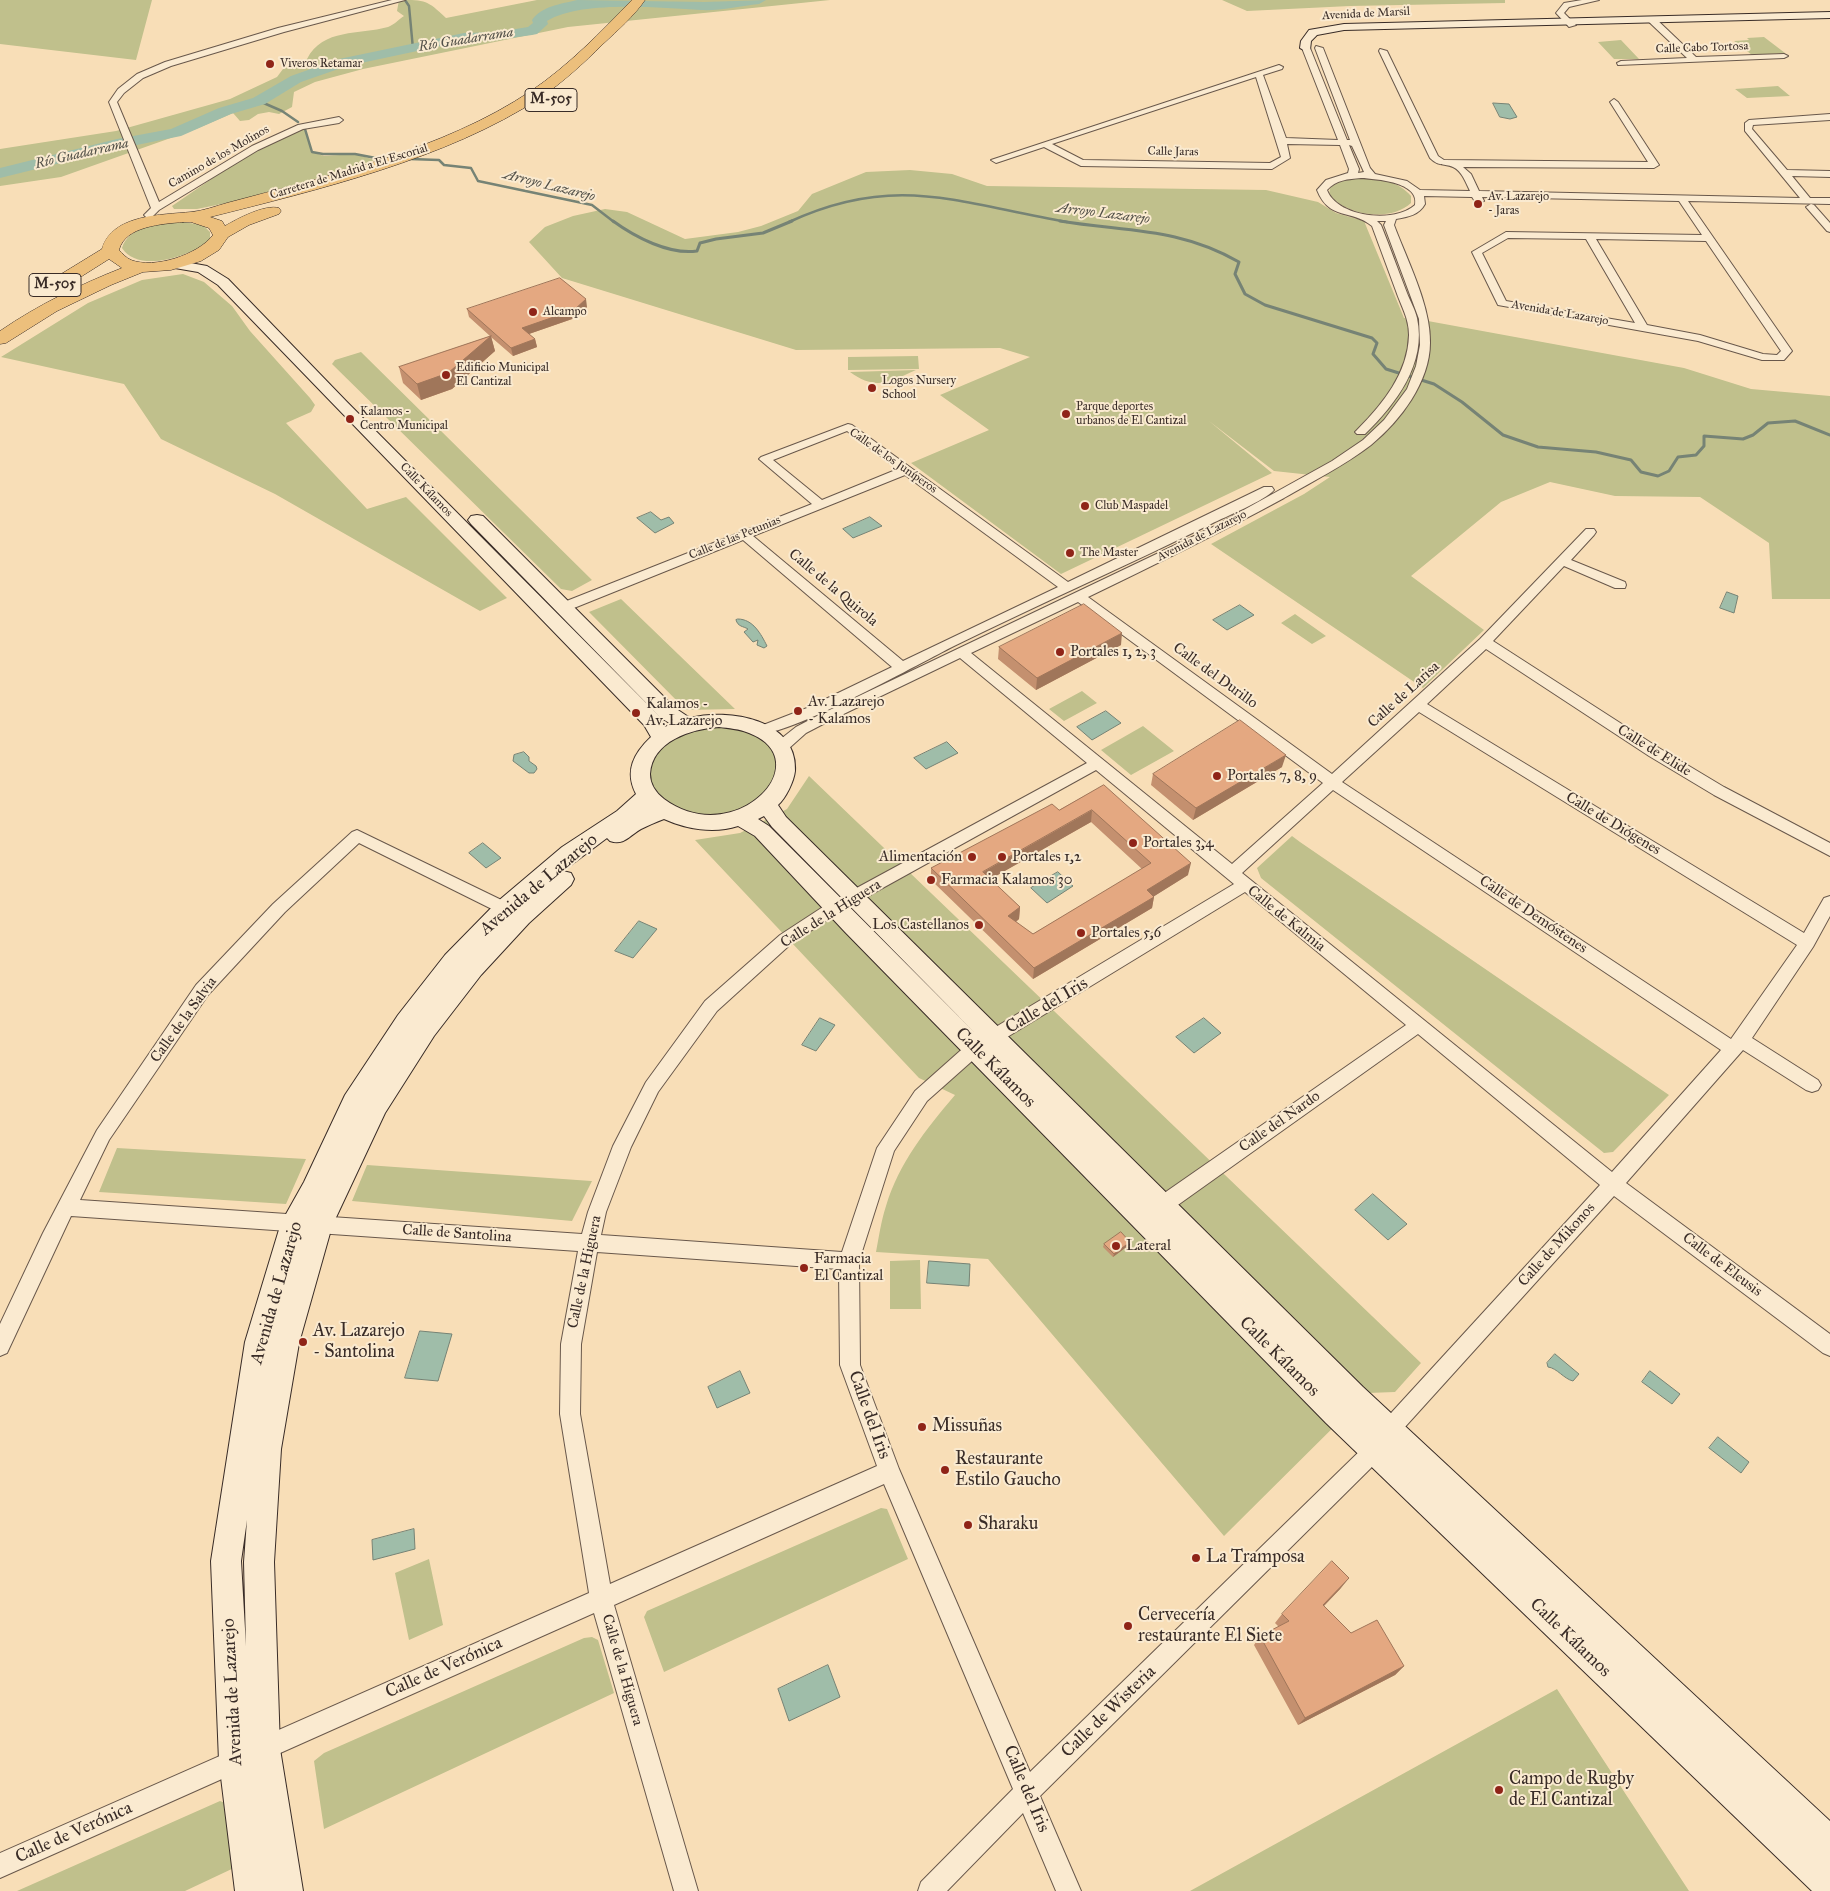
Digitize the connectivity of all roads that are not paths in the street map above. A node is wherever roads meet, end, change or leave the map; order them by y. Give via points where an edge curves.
1 (401, 0) edge
2 (639, 0) edge
3 (1595, 0) edge
4 (1830, 16) edge
5 (1653, 21) junction
6 (1570, 23) junction
7 (1306, 48) joint
8 (1319, 48) joint
9 (1383, 51) dead end
10 (1784, 56) dead end
11 (1694, 60) junction
12 (1621, 63) dead end
13 (1279, 67) dead end
14 (1259, 74) junction
15 (564, 91) dead end
16 (1614, 102) dead end
17 (1830, 118) edge
18 (339, 120) dead end
19 (1282, 141) junction
20 (1342, 142) junction
21 (1356, 143) junction
22 (1046, 144) junction
23 (996, 160) dead end
24 (1455, 164) junction
25 (1786, 173) junction
26 (1830, 174) edge
27 (1352, 176) junction
28 (1372, 176) junction
29 (1419, 197) junction
30 (1477, 197) junction
31 (169, 200) junction
32 (1830, 201) edge
33 (1684, 202) junction
34 (1810, 204) junction
35 (1830, 207) edge
36 (156, 208) junction
37 (185, 217) junction
38 (1368, 218) junction
39 (1392, 218) junction
40 (142, 223) junction
41 (1830, 229) edge
42 (1590, 237) junction
43 (1708, 238) junction
44 (218, 241) junction
45 (110, 251) junction
46 (174, 264) junction
47 (142, 266) junction
48 (35, 296) dead end
49 (1643, 328) junction
50 (0, 340) edge
51 (311, 353) dead end
52 (327, 368) dead end
53 (765, 459) joint
54 (1331, 461) junction
55 (907, 470) junction
56 (820, 504) junction
57 (1590, 532) dead end
58 (744, 535) junction
59 (1563, 561) junction
60 (1620, 585) dead end
61 (1073, 592) junction
62 (564, 607) junction
63 (1485, 642) junction
64 (961, 652) junction
65 (900, 667) junction
66 (1418, 706) junction
67 (687, 725) junction
68 (763, 730) junction
69 (661, 738) junction
70 (782, 746) junction
71 (1096, 764) junction
72 (1332, 782) junction
73 (655, 804) junction
74 (766, 804) junction
75 (740, 818) junction
76 (1830, 850) edge
77 (1238, 879) junction
78 (844, 902) junction
79 (513, 912) junction
80 (1827, 913) edge
81 (1807, 942) junction
82 (1418, 1025) junction
83 (985, 1043) junction
84 (1737, 1044) junction
85 (1812, 1085) dead end
86 (1613, 1184) junction
87 (66, 1207) junction
88 (1152, 1213) junction
89 (307, 1224) junction
90 (588, 1244) junction
91 (849, 1261) junction
92 (0, 1346) edge
93 (1830, 1346) edge
94 (1381, 1441) junction
95 (889, 1471) junction
96 (601, 1599) junction
97 (264, 1749) junction
98 (235, 1762) junction
99 (1028, 1794) junction
100 (1830, 1844) edge
101 (0, 1866) edge
102 (1830, 1884) edge
103 (252, 1891) edge
104 (286, 1891) edge
105 (686, 1891) edge
106 (930, 1891) edge
107 (1069, 1891) edge

1 - 36 street via 282,30 168,64 140,76 121,91 114,102
2 - 37 highway, Carretera de Madrid a El Escorial / M-505 via 562,75 534,95 458,136 389,162
3 - 6 street via 1567,5 1560,13
4 - 5 main road, Avenida de Marsil
5 - 6 main road, Avenida de Marsil
5 - 11 street
6 - 7 main road, Avenida de Marsil via 1332,28 1313,32 1308,36
6 - 8 main road, Avenida de Marsil via 1342,30 1319,36
7 - 20 street
8 - 21 street
9 - 24 street via 1434,158 1442,163
10 - 11 street, Calle Cabo Tortosa
11 - 12 street, Calle Cabo Tortosa
13 - 14 street
14 - 19 street, Calle Jaras
14 - 22 street
15 - 44 highway, Carretera de Madrid a El Escorial / M-505 via 475,140 414,165 256,216
16 - 24 street via 1654,165
17 - 25 street via 1749,123 1748,129
18 - 31 street, Camino de los Molinos via 300,127 255,148
19 - 20 street
19 - 22 street, Calle Jaras via 1286,158 1272,166 1081,163
20 - 21 street
20 - 27 street via 1354,169
21 - 28 street
22 - 23 street
24 - 30 street via 1466,174
25 - 26 street
25 - 34 street
27 - 28 street
27 - 38 street via 1326,185 1322,190 1323,196 1344,212
28 - 29 street via 1404,184
29 - 30 street
29 - 39 street via 1416,210
30 - 33 street
31 - 36 street, Camino de los Molinos
31 - 37 street via 165,208 168,212
32 - 34 street
33 - 34 street
33 - 43 street, Avenida de Lazarejo
34 - 35 street
34 - 41 street
36 - 40 street, Camino de los Molinos
37 - 40 highway, M-505
37 - 44 highway, M-505 via 214,223 220,228
38 - 39 street
38 - 54 street, Avenida de Lazarejo via 1376,225 1412,318 1412,343 1399,386 1376,418
39 - 54 street, Avenida de Lazarejo via 1389,225 1424,319 1425,345 1421,366 1412,389 1388,422 1367,442
40 - 45 highway, M-505 via 119,235 112,242
42 - 43 street, Avenida de Lazarejo
42 - 49 street, Avenida de Lazarejo
42 - 49 street, Avenida de Lazarejo via 1506,235 1477,252 1502,303
43 - 49 street, Avenida de Lazarejo via 1787,351 1780,358 1762,357 1700,338
44 - 46 highway, M-505 via 203,254
44 - 51 main road via 216,262 273,321
45 - 47 highway, M-505 via 118,261
45 - 48 highway, M-505
46 - 47 highway, M-505
46 - 69 main road, Calle Kálamos via 202,269 223,282 652,720
47 - 50 highway, M-505 via 83,291 22,324
52 - 62 main road, Calle Kálamos
53 - 55 street, Calle de los Juníperos via 848,427
53 - 56 street, Calle de los Juníperos
54 - 61 street, Avenida de Lazarejo via 1217,530
55 - 56 street, Calle de las Petunias
55 - 61 street, Calle de los Juníperos
56 - 58 street, Calle de las Petunias
57 - 59 street, Calle de Larisa
58 - 62 street, Calle de las Petunias
58 - 65 street, Calle de la Quirola
59 - 60 street
59 - 63 street, Calle de Larisa
61 - 64 street, Avenida de Lazarejo
61 - 65 street, Avenida de Lazarejo
61 - 72 street, Calle del Durillo
62 - 67 main road, Calle Kálamos via 668,713
63 - 66 street, Calle de Larisa
63 - 76 street, Calle de Elide via 1654,752
64 - 70 street, Avenida de Lazarejo via 802,730
64 - 71 street, Calle de Kalmia
65 - 68 street, Avenida de Lazarejo via 791,720
66 - 72 street, Calle de Larisa
66 - 81 street, Calle de Diógenes
67 - 68 main road via 719,720 742,722
67 - 69 main road
68 - 70 main road
69 - 73 main road via 651,748 640,772 641,784
70 - 74 main road via 787,758 786,776 777,794
71 - 77 street, Calle de Kalmia
71 - 78 street, Calle de la Higuera
72 - 77 street, Calle de Larisa
72 - 84 street, Calle de Demóstenes
73 - 75 main road via 680,819 720,822
73 - 79 main road, Avenida de Lazarejo via 633,824
74 - 75 main road
74 - 78 main road, Calle Kálamos
75 - 78 main road, Calle Kálamos via 762,831
77 - 82 street, Calle de Kalmia
77 - 83 street, Calle del Iris
78 - 83 main road, Calle Kálamos
78 - 90 street, Calle de la Higuera via 786,939 712,1006 652,1087 622,1146
79 - 87 street, Calle de la Salvia via 357,836 279,908 202,990 103,1135
79 - 89 main road, Avenida de Lazarejo via 426,1029 376,1106
80 - 81 street, Calle de Mikonos
81 - 84 street, Calle de Mikonos
82 - 86 street, Calle de Kalmia
82 - 88 street, Calle del Nardo
83 - 88 main road, Calle Kálamos
83 - 91 street, Calle del Iris via 921,1096 886,1148
84 - 85 street
84 - 86 street, Calle de Mikonos
86 - 93 street, Calle de Eleusis
86 - 94 street, Calle de Mikonos
87 - 89 street, Calle de Santolina
87 - 92 street, Calle de la Salvia
88 - 94 main road, Calle Kálamos
89 - 90 street, Calle de Santolina
89 - 97 main road, Avenida de Lazarejo via 266,1449 259,1562
89 - 98 main road, Avenida de Lazarejo via 259,1342 226,1561
90 - 91 street, Calle de Santolina
90 - 96 street, Calle de la Higuera via 571,1344 570,1414
91 - 95 street, Calle del Iris via 850,1365
94 - 99 street, Calle de Wisteria
94 - 100 main road, Calle Kálamos
94 - 102 main road, Calle Kálamos
95 - 96 street, Calle de Verónica
95 - 99 street, Calle del Iris
96 - 97 street, Calle de Verónica
96 - 105 street, Calle de la Higuera
97 - 98 street, Calle de Verónica
97 - 104 main road, Avenida de Lazarejo
98 - 101 street, Calle de Verónica
98 - 103 main road, Avenida de Lazarejo
99 - 106 street, Calle de Wisteria
99 - 107 street, Calle del Iris

